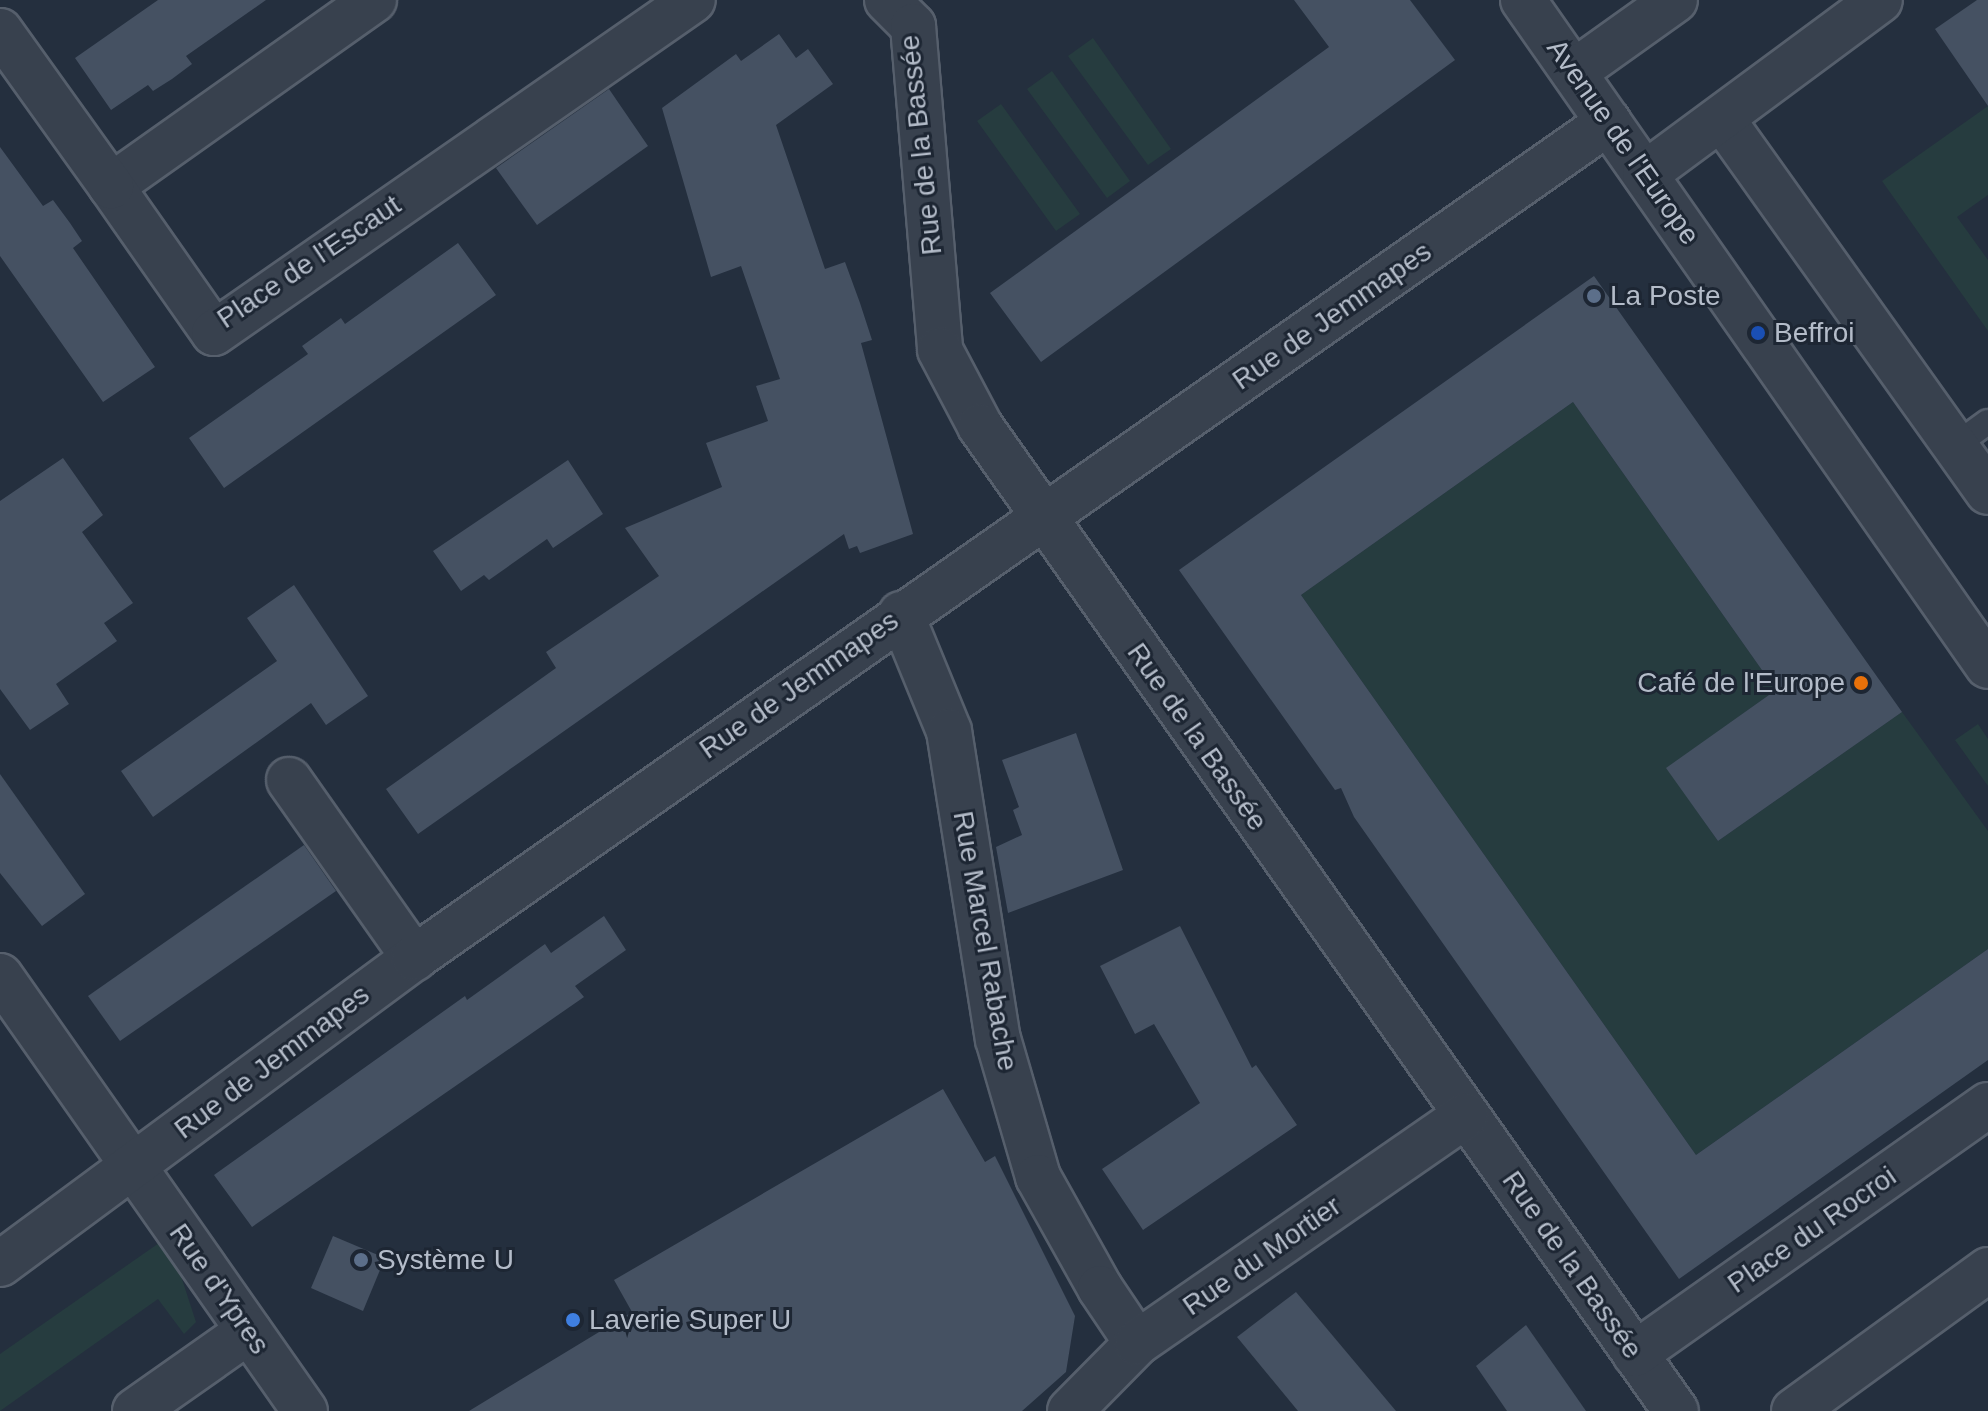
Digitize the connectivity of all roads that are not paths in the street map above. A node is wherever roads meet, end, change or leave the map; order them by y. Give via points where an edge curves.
1 (10, 0) edge
2 (374, 0) edge
3 (1523, 0) edge
4 (1675, 0) edge
5 (1880, 0) edge
6 (0, 7) edge
7 (664, 8) edge
8 (907, 9) edge
9 (0, 31) edge
10 (1574, 72) junction
11 (1722, 119) junction
12 (1609, 122) junction
13 (1645, 174) junction
14 (111, 186) junction
15 (1972, 434) edge
16 (1988, 492) edge
17 (1042, 518) junction
18 (1917, 558) junction
19 (901, 614) junction
20 (1988, 614) edge
21 (1988, 666) edge
22 (289, 780) dead end
23 (414, 958) junction
24 (0, 976) edge
25 (1988, 1105) edge
26 (1466, 1115) junction
27 (132, 1166) junction
28 (0, 1264) edge
29 (1988, 1270) edge
30 (249, 1331) junction
31 (1137, 1343) junction
32 (1635, 1354) junction
33 (135, 1411) edge
34 (305, 1411) edge
35 (1070, 1411) edge
36 (1676, 1411) edge
37 (1794, 1411) edge

1 - 6 street
2 - 14 street
3 - 10 street, Avenue de l'Europe
4 - 10 street
5 - 11 street
7 - 14 street, Place de l'Escaut via 214,333
8 - 17 street, Rue de la Bassée via 940,350 980,426
9 - 14 street
10 - 12 street, Avenue de l'Europe
11 - 13 street
11 - 15 street
12 - 13 street, Avenue de l'Europe
12 - 17 street, Rue de Jemmapes
13 - 18 street, Avenue de l'Europe
15 - 16 street
17 - 19 street, Rue de Jemmapes
17 - 26 street, Rue de la Bassée
18 - 20 street, Avenue de l'Europe
18 - 21 street, Avenue de l'Europe
19 - 23 street, Rue de Jemmapes
19 - 31 street, Rue Marcel Rabache via 949,731 998,1039 1038,1177
22 - 23 street
23 - 27 street, Rue de Jemmapes
24 - 27 street, Rue d'Ypres
25 - 32 street, Place du Rocroi
26 - 31 street, Rue du Mortier
26 - 32 street, Rue de la Bassée
27 - 28 street, Rue de Jemmapes
27 - 30 street, Rue d'Ypres
29 - 37 street
30 - 33 street
30 - 34 street, Rue d'Ypres
31 - 35 street, Rue du Mortier
32 - 36 street, Rue de la Bassée

